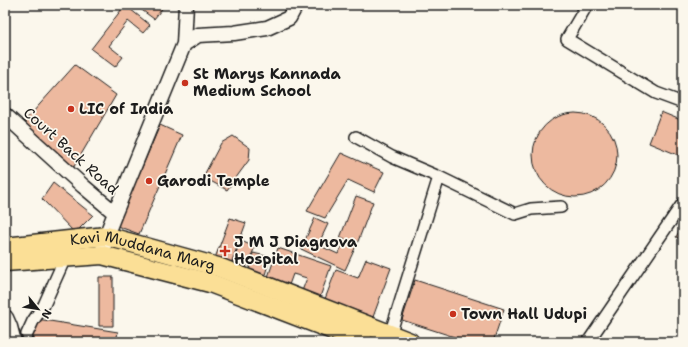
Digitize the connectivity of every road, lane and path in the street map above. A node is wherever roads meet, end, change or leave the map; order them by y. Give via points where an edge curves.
1 (186, 5) edge
2 (296, 5) edge
3 (587, 5) edge
4 (184, 44) junction
5 (683, 103) edge
6 (5, 115) edge
7 (356, 137) dead end
8 (439, 177) junction
9 (683, 203) edge
10 (561, 207) dead end
11 (115, 213) junction
12 (106, 236) junction
13 (5, 247) edge
14 (102, 255) junction
15 (65, 258) junction
16 (5, 262) edge
17 (5, 318) edge
18 (27, 334) dead end
19 (390, 335) junction
20 (13, 342) edge
21 (364, 342) edge
22 (410, 342) edge
23 (588, 342) edge

1 - 4 street
2 - 4 street via 289,18 267,28 198,35
3 - 5 street via 567,39 656,93
4 - 11 street
6 - 11 street, Court Back Road
7 - 8 street via 392,157
8 - 10 street via 515,214 531,209
8 - 19 street
9 - 23 street
11 - 12 street
12 - 13 main road, Kavi Muddana Marg
12 - 14 street
12 - 19 main road, Kavi Muddana Marg via 218,267
14 - 15 main road, Kavi Muddana Marg
14 - 21 main road, Kavi Muddana Marg via 210,283
15 - 16 main road, Kavi Muddana Marg
15 - 18 street via 44,305
17 - 20 main road
19 - 22 main road, Kavi Muddana Marg

